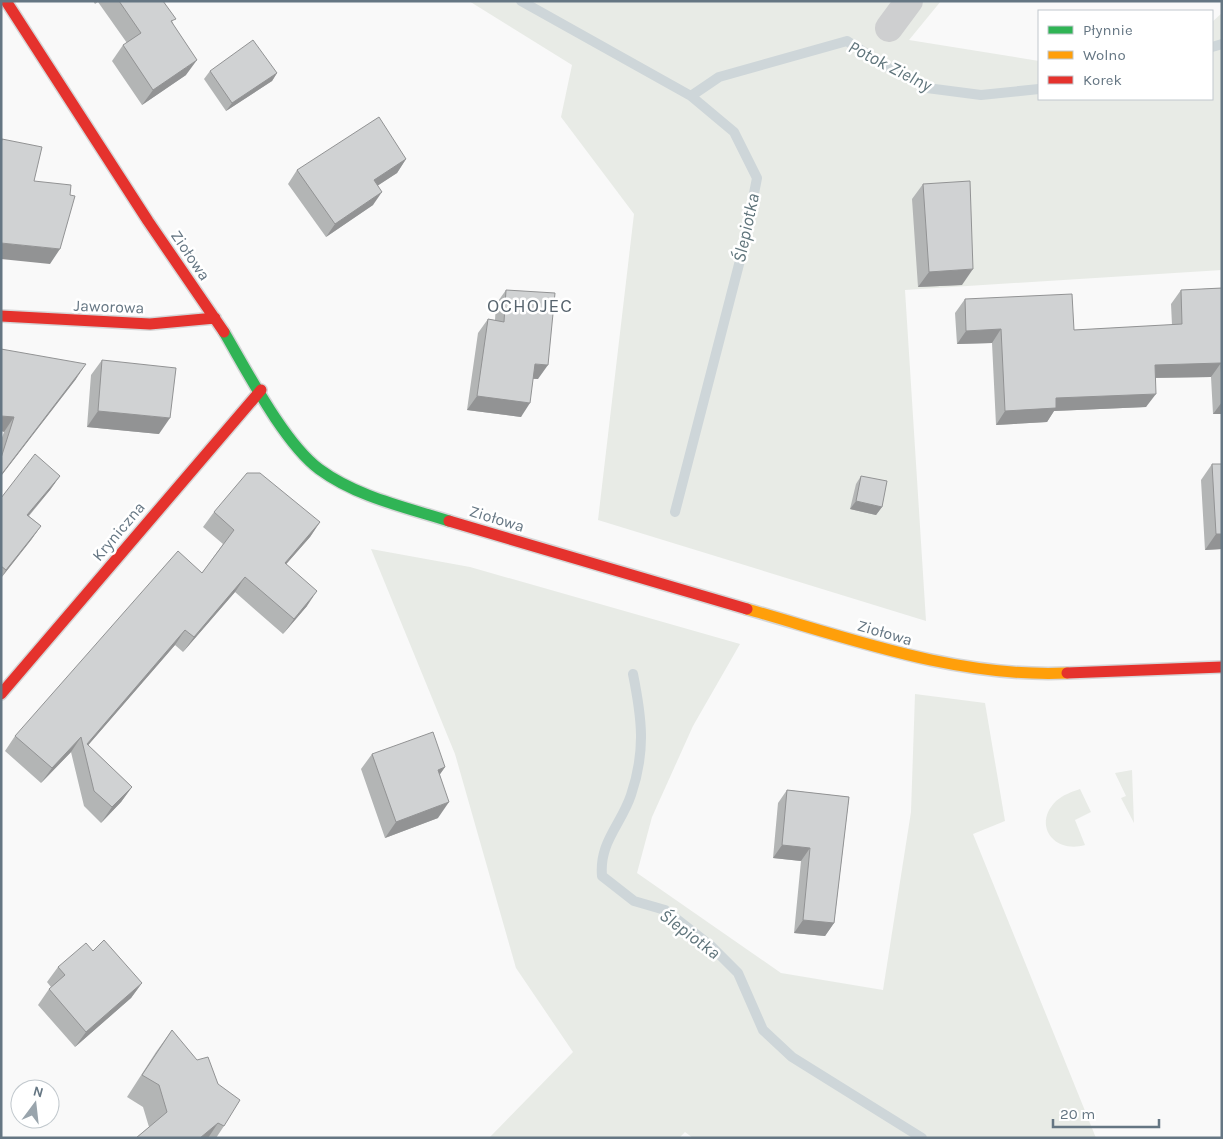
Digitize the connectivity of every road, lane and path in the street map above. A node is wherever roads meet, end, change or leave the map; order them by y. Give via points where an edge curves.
1 (6, 1) edge
2 (909, 1) edge
3 (889, 28) dead end
4 (1, 316) edge
5 (215, 318) junction
6 (261, 390) junction
7 (1222, 667) edge
8 (1, 694) edge

1 - 5 street, Ziołowa via 148,221
2 - 3 street
4 - 5 street, Jaworowa via 150,324
5 - 6 street, Ziołowa
6 - 7 street, Ziołowa via 286,433 318,468 374,498 901,654 980,670 1028,674
6 - 8 street, Kryniczna

